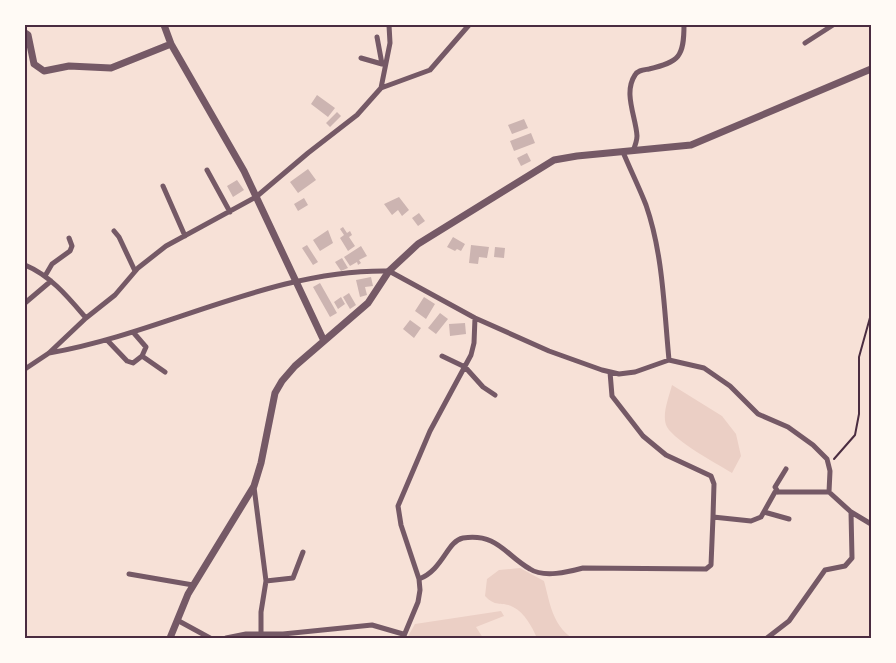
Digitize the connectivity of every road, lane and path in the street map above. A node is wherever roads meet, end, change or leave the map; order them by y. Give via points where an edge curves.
1 (164, 25) edge
2 (389, 25) edge
3 (469, 25) edge
4 (684, 25) edge
5 (833, 25) edge
6 (25, 34) edge
7 (377, 37) dead end
8 (805, 43) dead end
9 (171, 44) junction
10 (361, 58) dead end
11 (384, 64) junction
12 (871, 69) edge
13 (381, 88) junction
14 (633, 151) junction
15 (623, 152) junction
16 (207, 170) dead end
17 (163, 186) dead end
18 (256, 197) junction
19 (230, 212) junction
20 (114, 230) dead end
21 (184, 236) junction
22 (69, 238) dead end
23 (25, 265) edge
24 (135, 271) junction
25 (389, 272) junction
26 (45, 276) junction
27 (50, 281) junction
28 (296, 283) junction
29 (25, 303) edge
30 (871, 314) edge
31 (86, 318) junction
32 (475, 318) junction
33 (133, 332) junction
34 (107, 340) junction
35 (324, 341) junction
36 (49, 353) junction
37 (142, 356) junction
38 (442, 356) dead end
39 (669, 360) junction
40 (465, 367) junction
41 (25, 369) edge
42 (165, 372) dead end
43 (610, 372) junction
44 (495, 395) dead end
45 (829, 464) junction
46 (786, 469) dead end
47 (254, 486) junction
48 (778, 492) junction
49 (829, 492) junction
50 (764, 512) junction
51 (851, 512) junction
52 (714, 517) junction
53 (789, 519) dead end
54 (871, 524) edge
55 (303, 552) dead end
56 (129, 574) dead end
57 (419, 579) junction
58 (266, 581) junction
59 (193, 585) junction
60 (177, 620) junction
61 (258, 635) edge
62 (403, 636) edge
63 (170, 638) edge
64 (210, 638) edge
65 (226, 638) edge
66 (767, 638) edge

1 - 9 street
2 - 11 street via 390,43
3 - 13 street via 430,70
4 - 14 street via 684,44 680,55 673,62 638,71 634,76 630,97 638,138
5 - 8 street
6 - 9 street via 28,35 34,64 44,71 69,66 111,68
7 - 11 street
9 - 18 street
10 - 11 street
11 - 13 street
12 - 14 street via 691,145
13 - 18 street via 357,115
14 - 15 street
15 - 25 street via 554,160 418,244
15 - 39 street via 646,204 652,227 659,262
16 - 19 street
17 - 21 street
18 - 19 street
18 - 28 street
19 - 21 street
20 - 24 street
21 - 24 street
22 - 26 street via 70,252 52,264
23 - 26 street
24 - 31 street via 115,295
25 - 28 street via 346,274
25 - 32 street
25 - 35 street via 368,303
26 - 27 street
27 - 29 street
27 - 31 street
28 - 33 street via 212,305
28 - 35 street
30 - 45 path via 859,357 859,414 855,435
31 - 36 street
32 - 40 street via 474,343
32 - 43 street via 549,351
33 - 34 street
33 - 37 street via 146,347
34 - 36 street
34 - 37 street via 127,361 134,363
35 - 47 street via 295,366 275,393 262,463
36 - 41 street
37 - 42 street
38 - 40 street
39 - 43 street via 635,372
39 - 45 street via 704,368 730,386 758,414 788,427 813,445
40 - 44 street via 483,388
40 - 57 street via 430,431 398,506 401,526
43 - 52 street via 612,396 643,436 666,455 711,476
45 - 49 street
46 - 48 street via 775,487
47 - 58 street
47 - 59 street
48 - 49 street
48 - 50 street
49 - 51 street
50 - 52 street via 751,521
50 - 53 street
51 - 54 street
51 - 66 street via 852,558 845,566 826,570 789,621
52 - 57 street via 711,565 706,570 583,568 540,573 530,570 506,549 486,538 461,538 451,545 438,567
55 - 58 street via 293,578
56 - 59 street
57 - 62 street via 418,602
58 - 61 street
59 - 60 street
60 - 63 street
60 - 64 street
61 - 62 street via 372,625
61 - 65 street

